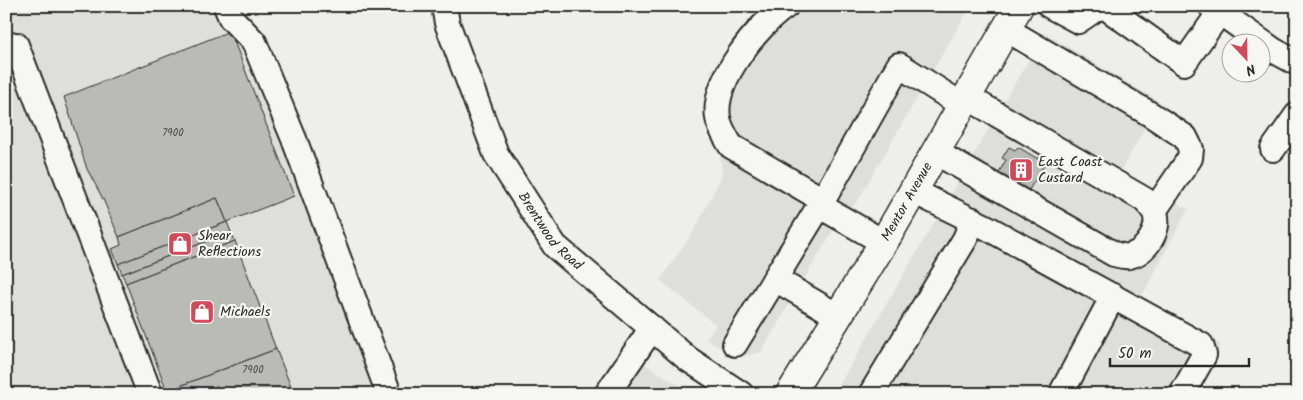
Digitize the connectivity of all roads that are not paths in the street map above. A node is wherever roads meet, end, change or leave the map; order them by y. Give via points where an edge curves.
1 (226, 6) edge
2 (444, 6) edge
3 (786, 6) edge
4 (1050, 6) edge
5 (1100, 6) edge
6 (1104, 6) edge
7 (1216, 9) edge
8 (1013, 18) edge
9 (16, 45) dead end
10 (1297, 63) edge
11 (964, 101) junction
12 (1297, 115) edge
13 (1273, 149) dead end
14 (935, 152) junction
15 (913, 191) junction
16 (822, 203) junction
17 (1154, 211) junction
18 (974, 220) junction
19 (883, 242) junction
20 (775, 279) junction
21 (1113, 296) junction
22 (838, 316) junction
23 (652, 328) junction
24 (736, 344) dead end
25 (150, 394) edge
26 (390, 394) edge
27 (607, 394) edge
28 (741, 394) edge
29 (790, 394) edge
30 (871, 394) edge
31 (1061, 394) edge
32 (1182, 394) edge

1 - 26 street via 231,18 254,42 258,51
2 - 23 street, Brentwood Road via 447,23 496,154 555,246
3 - 16 street via 764,24 741,52 725,82 718,117 732,146
4 - 5 street via 1078,21
6 - 7 street via 1184,63
7 - 10 street
8 - 11 main road, Mentor Avenue
8 - 17 street via 1185,137 1191,149 1190,158
9 - 25 street
11 - 14 main road, Mentor Avenue
11 - 16 street via 899,64
11 - 17 street via 1145,200
12 - 13 street
14 - 15 main road, Mentor Avenue
14 - 17 street via 1114,254 1128,257 1146,245 1157,222
15 - 18 street
15 - 19 main road, Mentor Avenue
16 - 19 street
16 - 20 street
18 - 21 street
18 - 30 street
19 - 22 main road, Mentor Avenue
20 - 22 street
20 - 24 street
21 - 31 street
21 - 32 street via 1202,345 1204,356
22 - 29 main road, Mentor Avenue
23 - 27 street
23 - 28 street, Brentwood Road via 688,359

